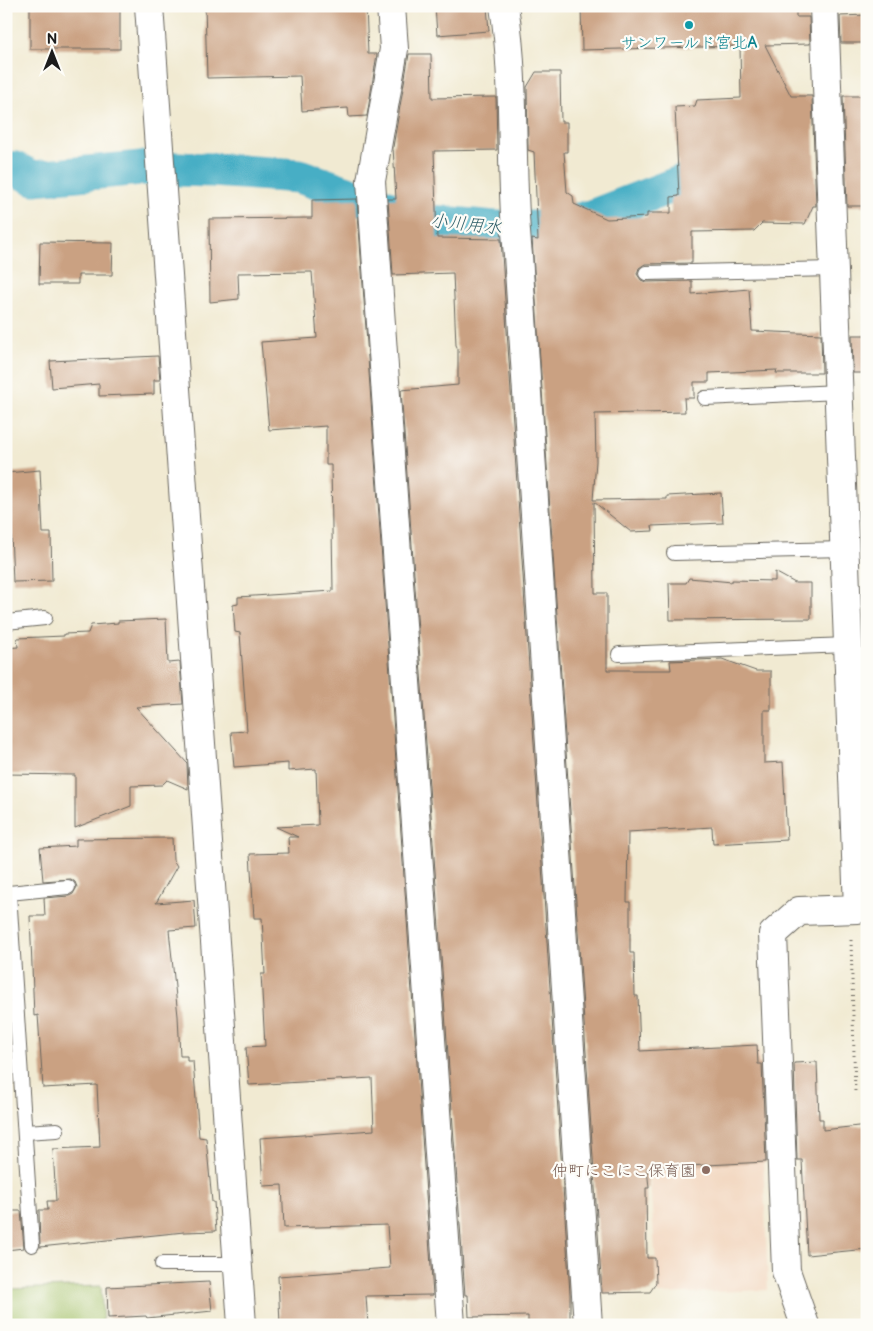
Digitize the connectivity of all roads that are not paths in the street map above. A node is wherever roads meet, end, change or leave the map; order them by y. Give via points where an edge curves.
1 (149, 6) edge
2 (391, 6) edge
3 (504, 6) edge
4 (824, 6) edge
5 (834, 269) junction
6 (646, 273) dead end
7 (839, 392) junction
8 (705, 398) dead end
9 (844, 549) junction
10 (674, 553) dead end
11 (45, 618) dead end
12 (6, 622) edge
13 (848, 646) junction
14 (619, 654) dead end
15 (68, 887) dead end
16 (8, 892) edge
17 (57, 1130) dead end
18 (25, 1132) junction
19 (32, 1245) dead end
20 (162, 1264) dead end
21 (238, 1264) junction
22 (242, 1325) edge
23 (451, 1325) edge
24 (588, 1325) edge
25 (804, 1325) edge

1 - 21 street
2 - 23 street via 394,50 371,181
3 - 24 street via 513,99 514,212
4 - 5 street
5 - 6 lane
5 - 7 street
7 - 8 lane
7 - 9 street
9 - 10 lane
9 - 13 street
11 - 12 lane
13 - 14 lane
13 - 25 street via 858,909 799,911 773,934 786,1271
15 - 16 lane
16 - 18 lane
17 - 18 lane
18 - 19 lane
20 - 21 lane
21 - 22 street

